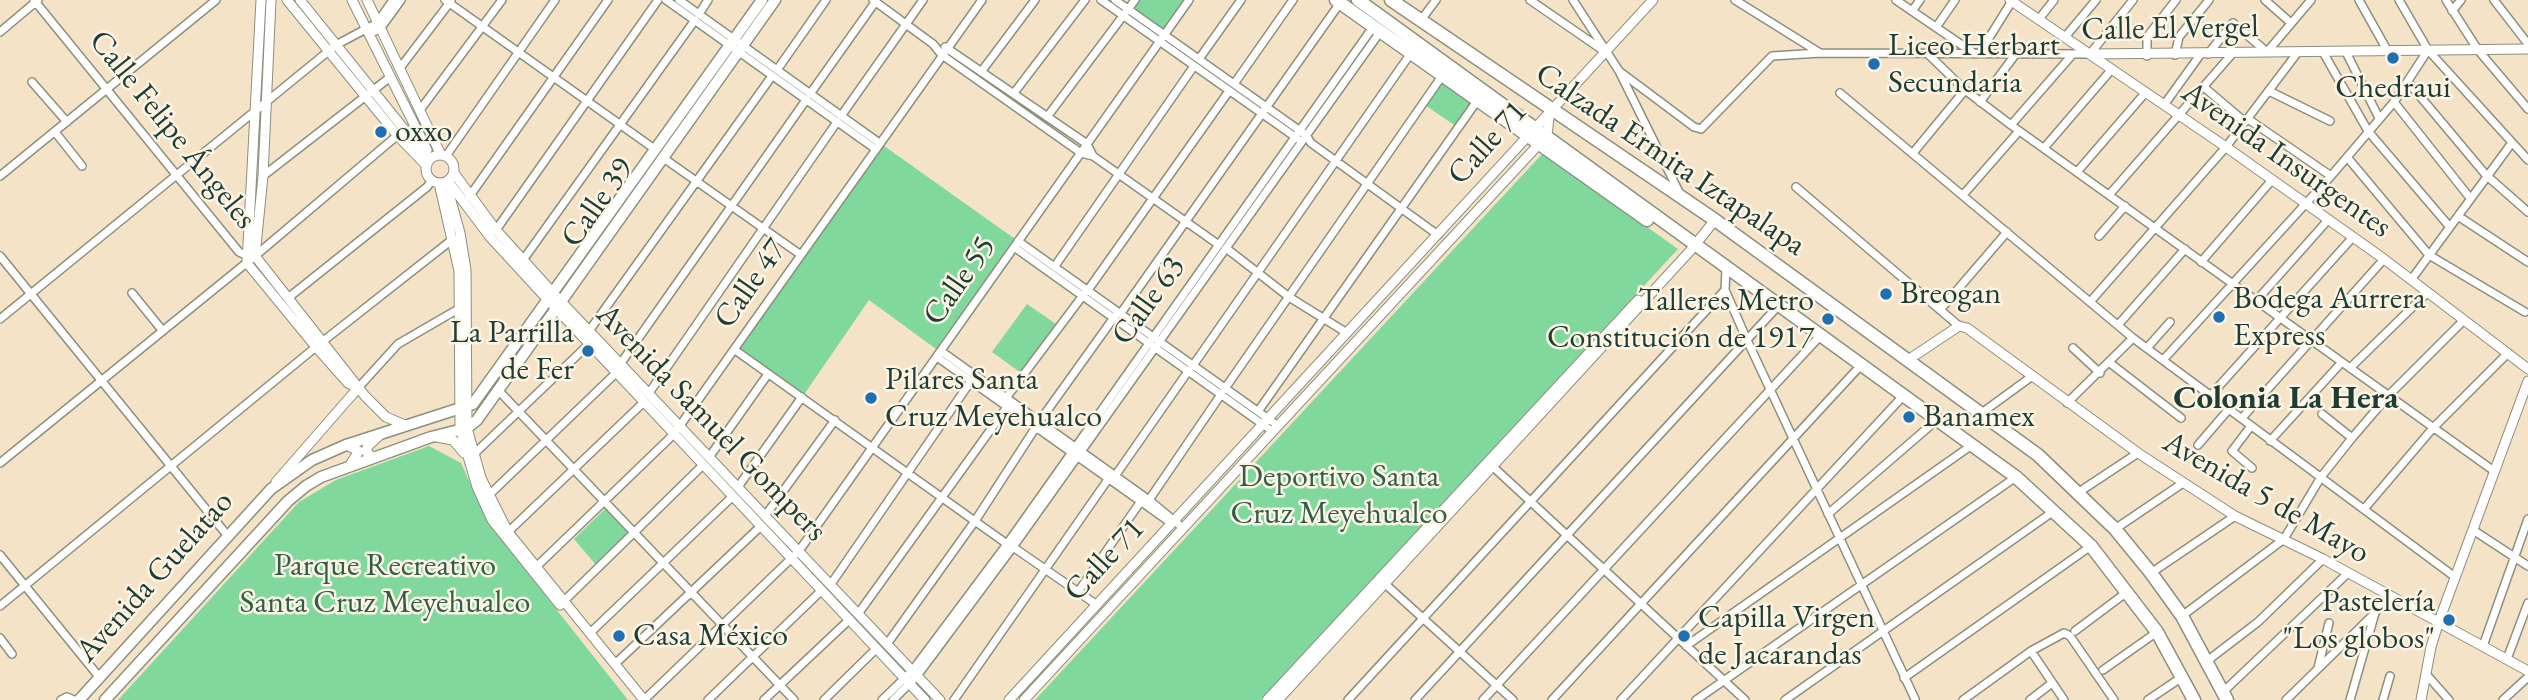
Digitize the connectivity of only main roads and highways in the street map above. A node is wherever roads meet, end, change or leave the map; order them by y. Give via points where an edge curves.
1 (762, 0) edge
2 (775, 0) edge
3 (1358, 0) edge
4 (1391, 0) edge
5 (1338, 2) edge
6 (736, 46) junction
7 (1532, 131) junction
8 (555, 301) junction
9 (462, 409) joint
10 (463, 429) joint
11 (2225, 696) edge
12 (79, 700) edge
13 (105, 700) edge
14 (2194, 700) edge

1 - 6 main road, Calle 39
2 - 6 main road, Calle 39
3 - 7 main road, Calzada Ermita Iztapalapa
4 - 11 main road, Calzada Ermita Iztapalapa via 1715,220 1983,412 2079,492 2115,528 2182,616
5 - 7 main road, Calzada Ermita Iztapalapa via 1477,101
6 - 8 main road, Calle 39
7 - 14 main road, Calzada Ermita Iztapalapa via 1652,224 1693,245 1906,394 2055,510 2091,545 2157,632
8 - 9 main road, Calle 39 via 479,398
8 - 10 main road, Calle 39 via 499,391 477,420
9 - 12 main road, Avenida Guelatao via 346,445 312,460 271,489
10 - 13 main road, Avenida Guelatao via 321,477 288,501

